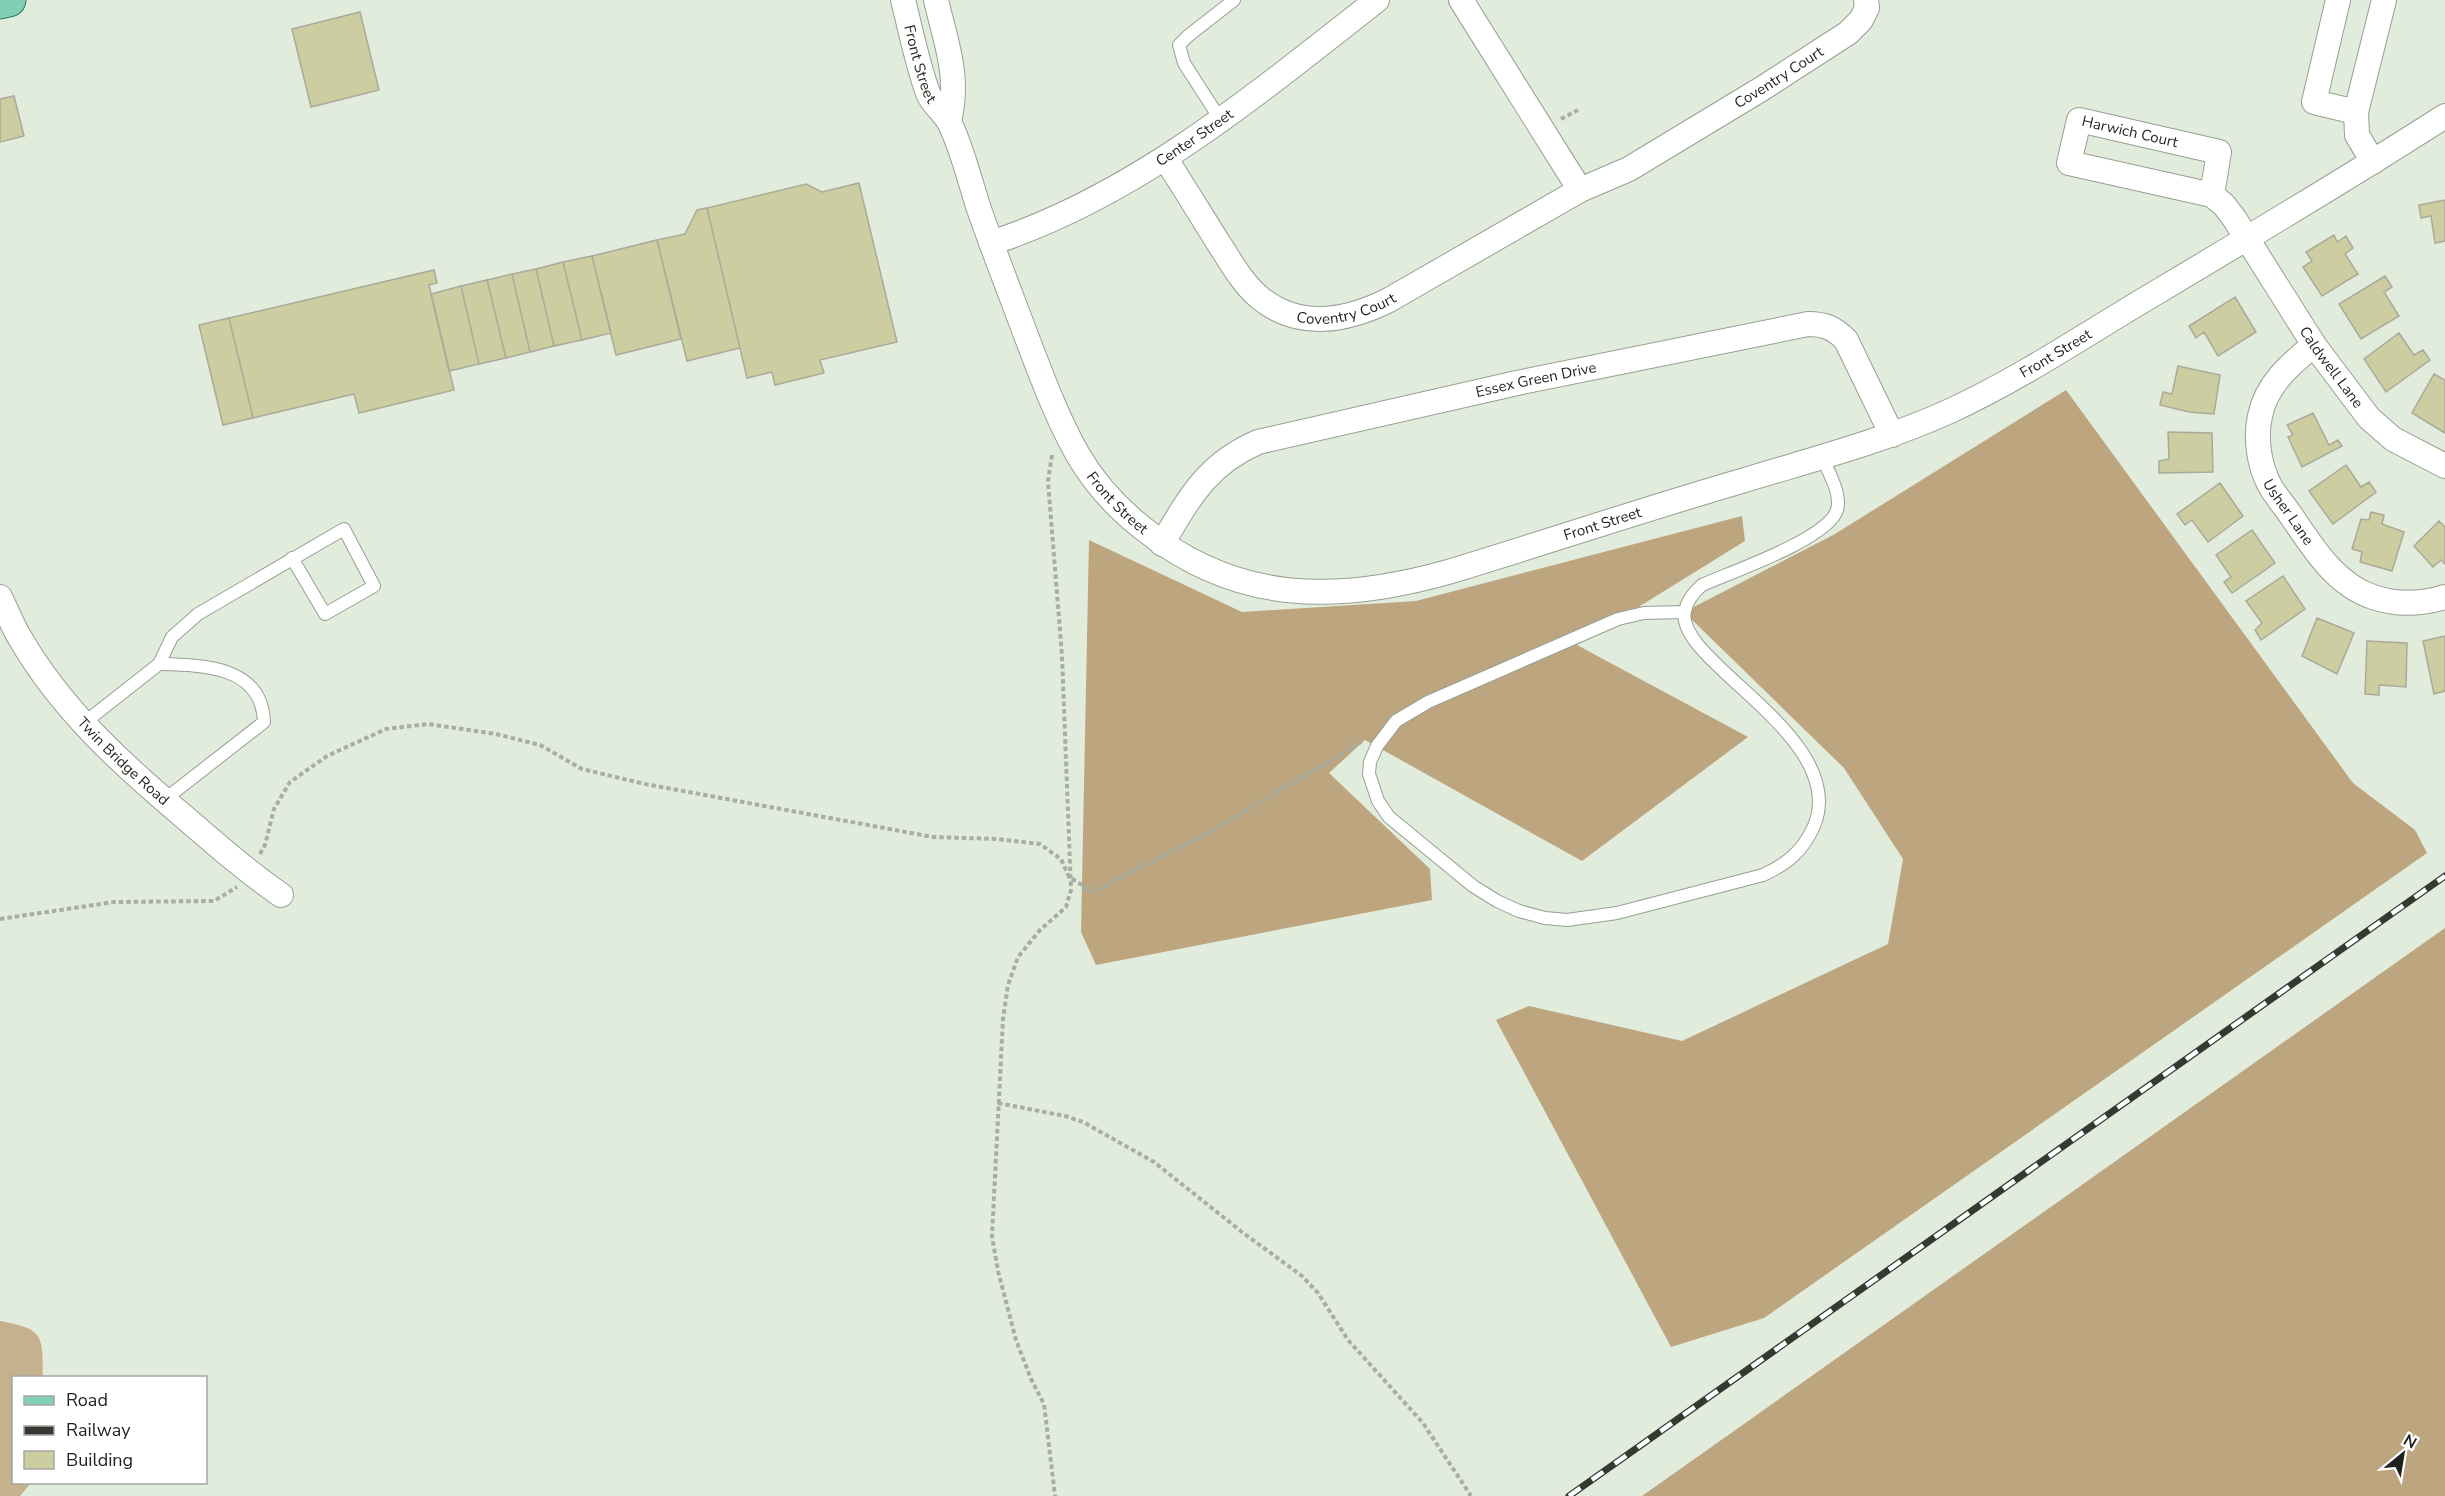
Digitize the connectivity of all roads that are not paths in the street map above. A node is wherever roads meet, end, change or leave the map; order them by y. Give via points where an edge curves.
1 (9, 0) edge
2 (903, 0) edge
3 (936, 0) edge
4 (1234, 0) edge
5 (1377, 0) edge
6 (1461, 0) edge
7 (1866, 0) edge
8 (2338, 0) edge
9 (2384, 0) edge
10 (0, 2) edge
11 (2356, 112) junction
12 (2445, 116) edge
13 (1220, 119) junction
14 (949, 121) junction
15 (1165, 158) junction
16 (2373, 162) junction
17 (1580, 190) junction
18 (2211, 195) junction
19 (2247, 239) junction
20 (991, 243) junction
21 (2314, 345) junction
22 (1892, 435) junction
23 (1823, 458) junction
24 (2445, 466) edge
25 (1162, 544) junction
26 (292, 558) junction
27 (0, 597) edge
28 (2445, 597) edge
29 (1684, 612) junction
30 (159, 664) junction
31 (84, 723) junction
32 (164, 800) junction
33 (281, 895) dead end

1 - 10 main road
2 - 14 street, Front Street via 928,96
3 - 14 street, Front Street via 955,81
4 - 13 lane via 1179,45 1184,63
5 - 13 street, Center Street
6 - 17 street
7 - 17 street, Coventry Court via 1861,20 1848,33 1629,170
8 - 11 street via 2314,102
9 - 11 street
11 - 16 street via 2357,135
12 - 16 street, Front Street
13 - 15 street, Center Street
14 - 20 street, Front Street
15 - 17 street, Coventry Court via 1247,285 1277,309 1317,320 1357,314 1389,300
15 - 20 street, Center Street via 1051,221
16 - 19 street, Front Street
18 - 18 street, Harwich Court via 2219,152 2079,120 2069,163
18 - 19 street via 2224,205
19 - 21 street, Caldwell Lane
19 - 22 street, Front Street via 1992,391
20 - 25 street, Front Street via 1060,419 1079,457 1127,517
21 - 24 street, Caldwell Lane via 2369,418 2393,439
21 - 28 street, Usher Lane via 2291,363 2266,397 2258,440 2269,483 2311,545 2332,571 2353,588 2404,603
22 - 23 street, Front Street
22 - 25 street, Essex Green Drive via 1846,340 1834,329 1808,324 1517,383 1258,442 1235,452 1215,468
23 - 25 street, Front Street via 1407,584 1364,591 1318,593 1235,580 1199,566
23 - 29 lane via 1837,495 1837,510 1829,523 1803,542 1702,585 1693,593
26 - 26 lane via 325,614 374,586 344,529
26 - 30 lane via 198,614 172,637
27 - 31 street, Twin Bridge Road via 41,670
29 - 29 lane via 1688,631 1703,650 1795,742 1813,769 1819,794 1817,819 1799,852 1783,866 1763,875 1617,914 1567,920 1545,918 1497,901 1389,818 1369,774 1377,746 1396,721 1428,702 1618,619 1644,613
30 - 31 lane
30 - 32 lane via 196,665 228,672 245,681 264,709 264,722
31 - 32 street, Twin Bridge Road
32 - 33 street, Twin Bridge Road

